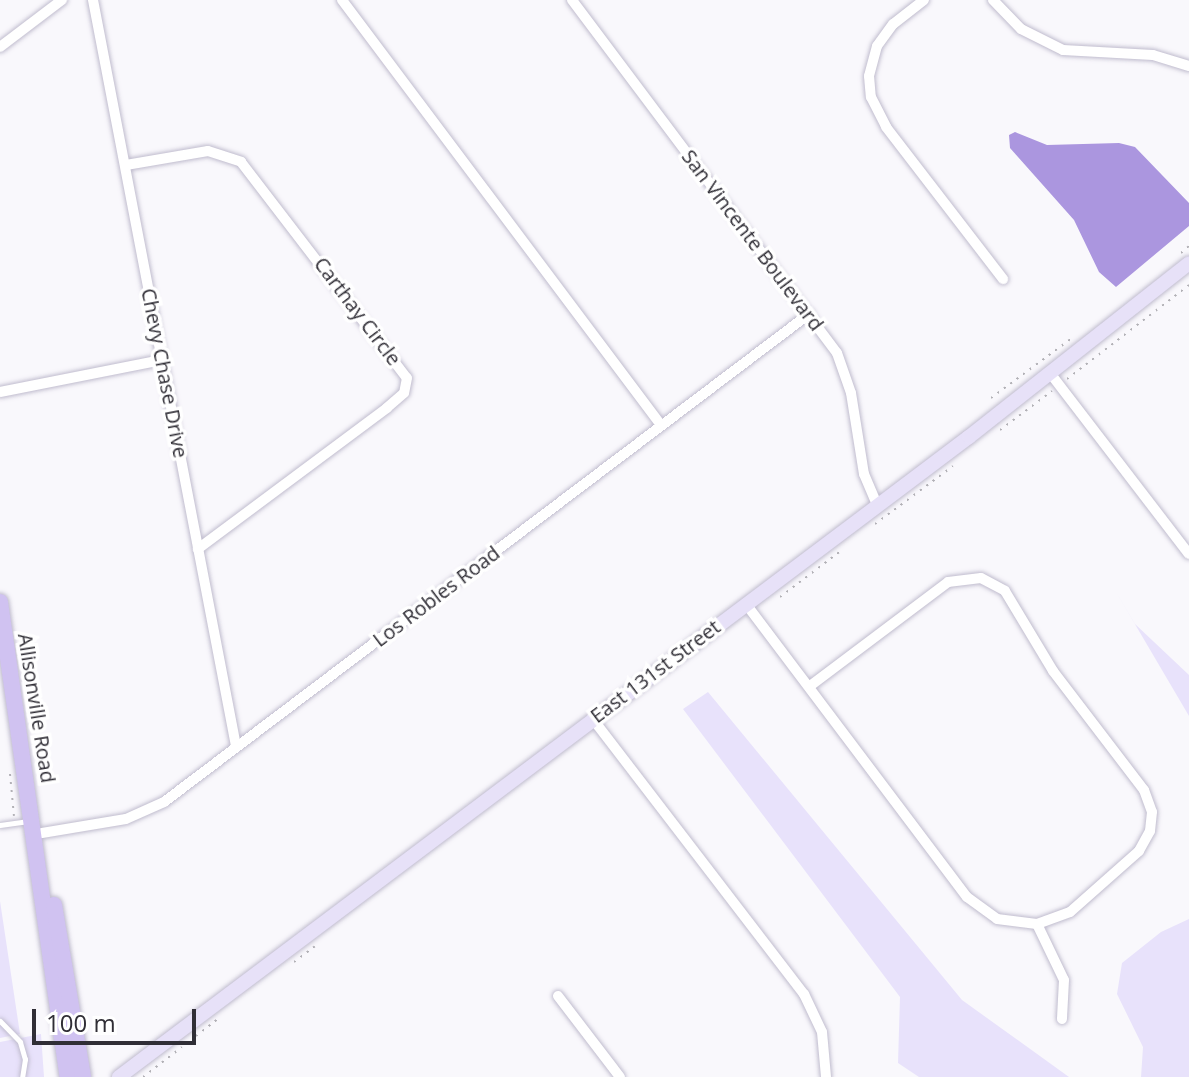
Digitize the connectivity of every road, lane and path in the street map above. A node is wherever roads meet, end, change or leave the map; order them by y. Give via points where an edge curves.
1 (62, 0) edge
2 (93, 0) edge
3 (342, 0) edge
4 (572, 0) edge
5 (924, 0) edge
6 (993, 0) edge
7 (0, 47) edge
8 (1189, 66) edge
9 (126, 165) junction
10 (1189, 246) edge
11 (1172, 260) dead end
12 (1189, 263) edge
13 (1003, 279) dead end
14 (809, 314) junction
15 (1075, 336) dead end
16 (162, 360) junction
17 (1050, 373) junction
18 (0, 392) edge
19 (991, 398) dead end
20 (661, 425) junction
21 (877, 505) junction
22 (198, 549) junction
23 (1189, 554) edge
24 (0, 602) edge
25 (746, 604) junction
26 (810, 686) junction
27 (592, 718) junction
28 (236, 746) junction
29 (0, 825) edge
30 (38, 827) junction
31 (1037, 924) junction
32 (558, 996) dead end
33 (1062, 1019) dead end
34 (0, 1021) edge
35 (22, 1077) edge
36 (68, 1077) edge
37 (83, 1077) edge
38 (119, 1077) edge
39 (620, 1077) edge
40 (826, 1077) edge

1 - 7 street
2 - 9 street, Chevy Chase Drive
3 - 20 street
4 - 14 street, San Vincente Boulevard
5 - 13 street via 893,24 877,46 869,76 871,97 886,127
6 - 8 street via 1021,29 1063,50 1153,55
9 - 16 street, Chevy Chase Drive
9 - 22 street, Carthay Circle via 208,151 241,162 407,378 404,393 387,408
10 - 11 path
12 - 17 street, East 131st Street
14 - 20 street, Los Robles Road
14 - 21 street, San Vincente Boulevard via 847,376 864,474
15 - 19 path
16 - 18 street
16 - 22 street, Chevy Chase Drive
17 - 21 street, East 131st Street
17 - 23 street
20 - 28 street, Los Robles Road
21 - 25 street, East 131st Street
22 - 28 street, Chevy Chase Drive
24 - 30 main road, Allisonville Road
25 - 26 street
25 - 27 street, East 131st Street
26 - 31 street via 822,710 967,897 997,919
26 - 31 street via 948,582 981,578 1005,591 1053,671 1144,790 1152,812 1150,831 1139,851 1070,912
27 - 38 street, East 131st Street
27 - 40 street via 804,994 822,1032
28 - 30 street, Los Robles Road via 142,813
29 - 30 lane
30 - 36 main road, Allisonville Road via 32,836
30 - 37 main road, Allisonville Road
31 - 33 street via 1064,980
32 - 39 street
34 - 35 lane via 20,1042 25,1059

